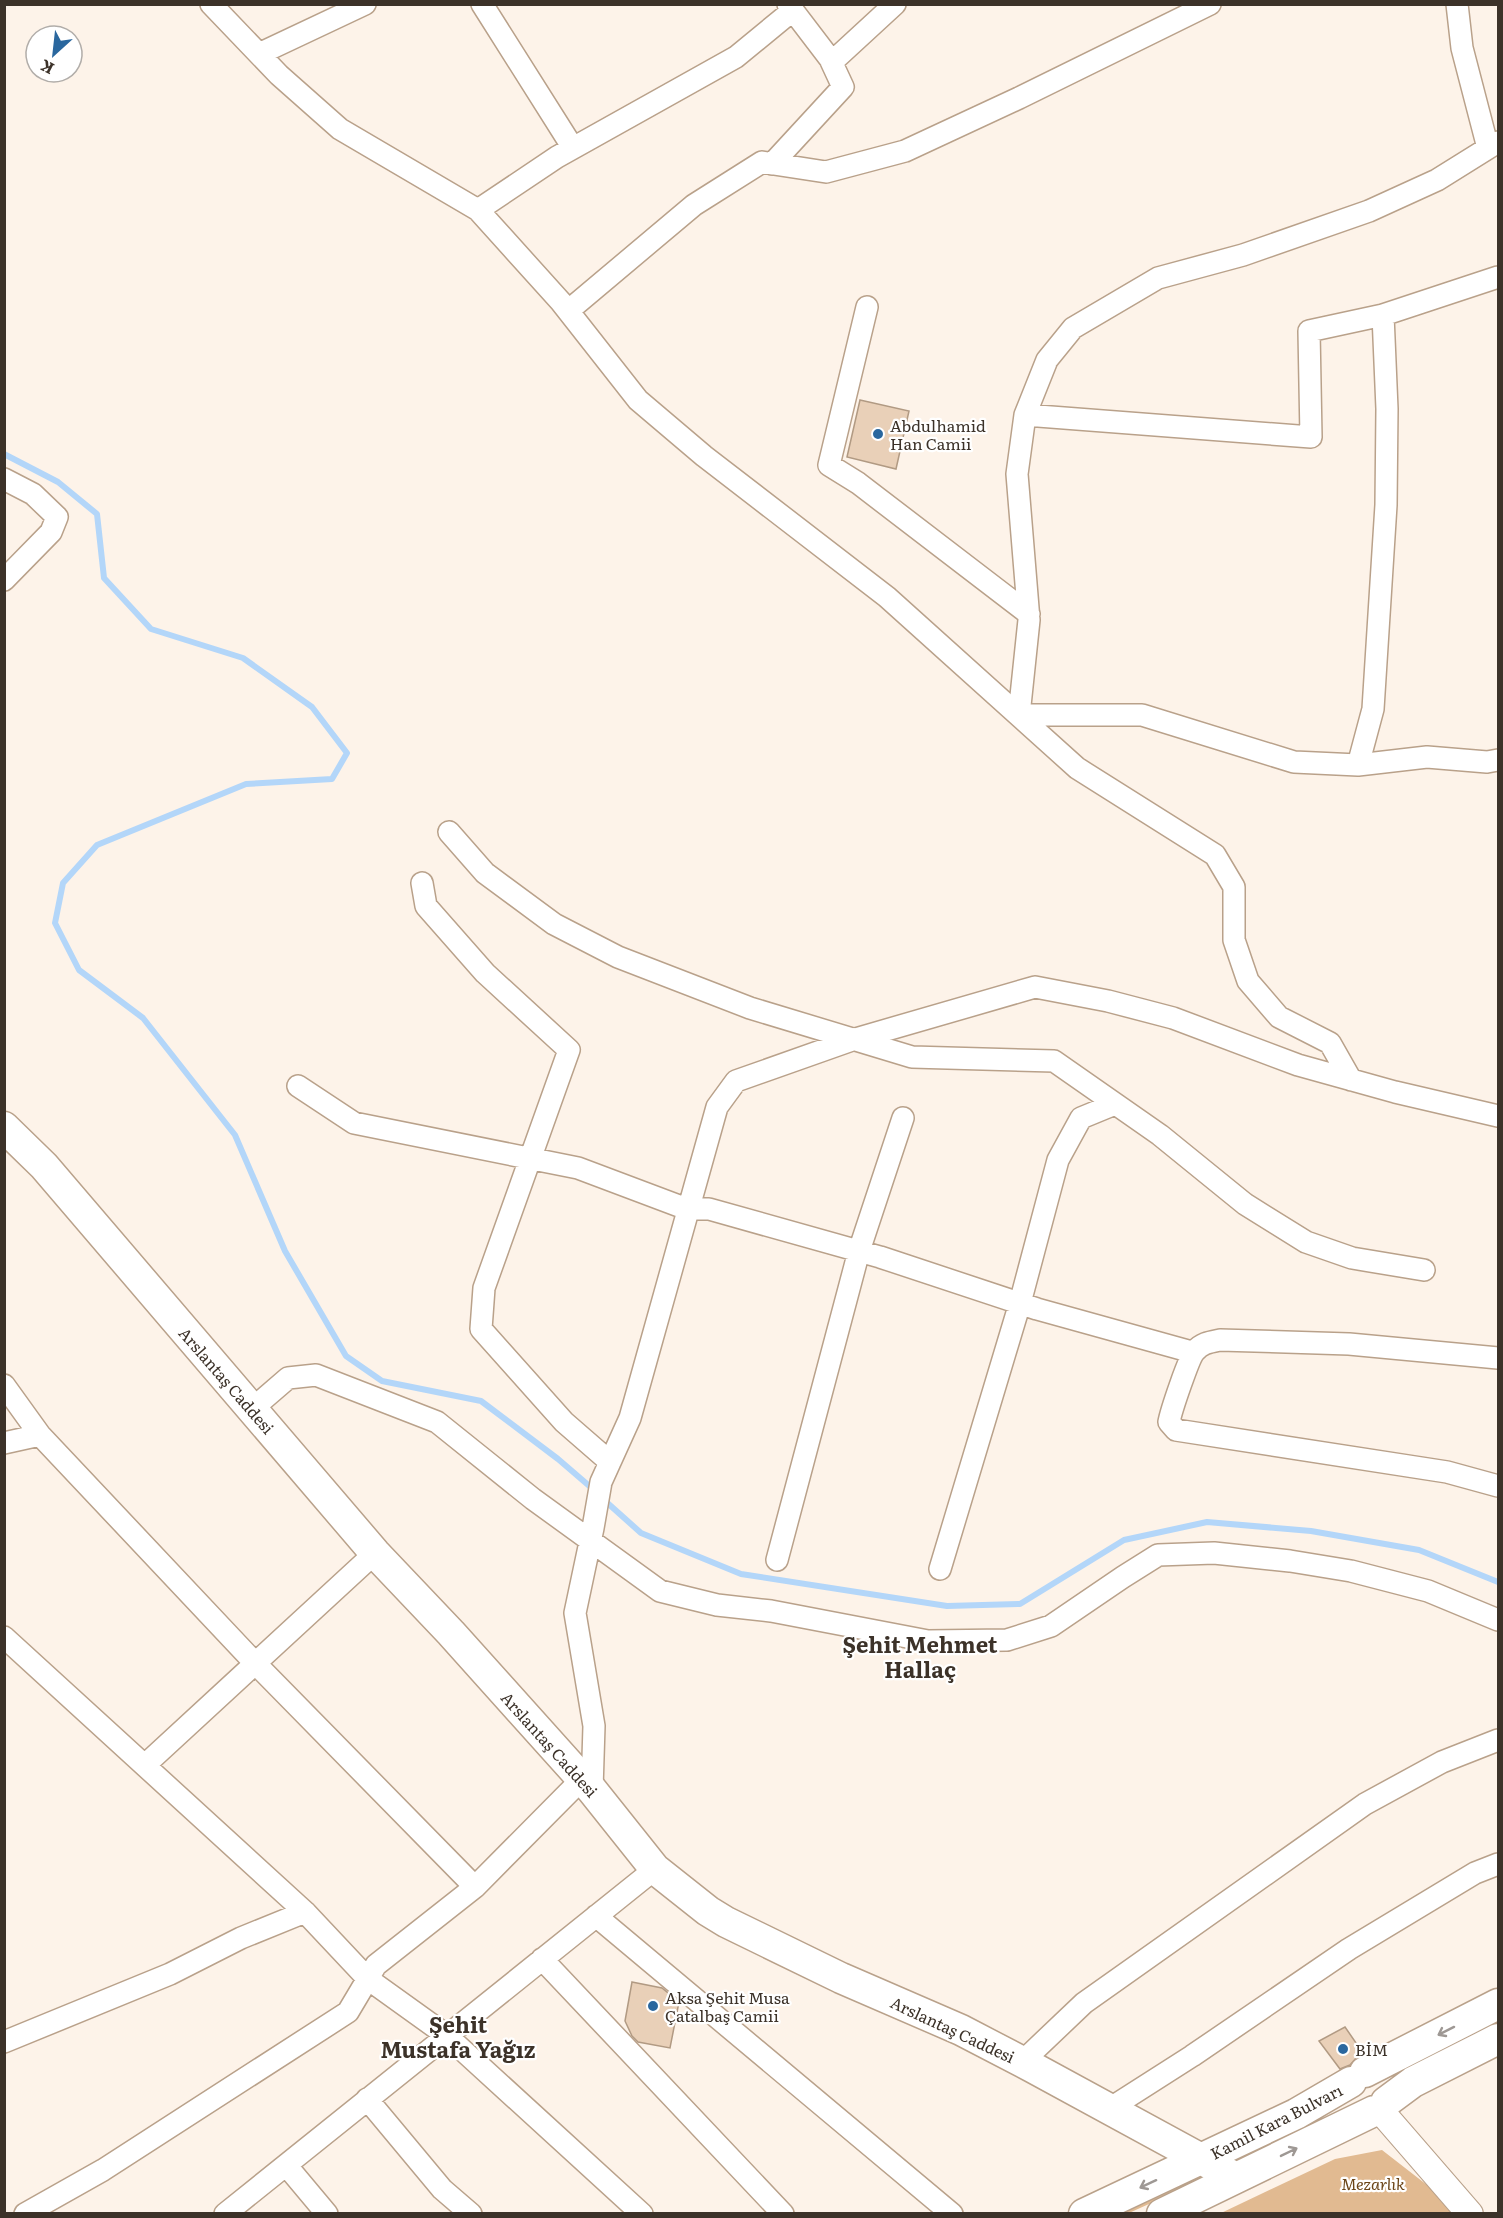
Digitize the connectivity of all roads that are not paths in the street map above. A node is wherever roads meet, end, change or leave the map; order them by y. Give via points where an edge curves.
1 (211, 4) edge
2 (365, 4) edge
3 (482, 4) edge
4 (895, 4) edge
5 (1210, 4) edge
6 (1457, 4) edge
7 (790, 8) edge
8 (259, 54) junction
9 (832, 62) junction
10 (1493, 145) edge
11 (573, 148) junction
12 (772, 164) junction
13 (478, 210) junction
14 (1498, 277) edge
15 (867, 307) dead end
16 (568, 311) junction
17 (1383, 315) junction
18 (1025, 415) junction
19 (4, 478) edge
20 (4, 580) edge
21 (1029, 614) junction
22 (1019, 715) junction
23 (1498, 760) edge
24 (1358, 765) junction
25 (449, 832) dead end
26 (422, 883) dead end
27 (852, 1040) junction
28 (1351, 1080) junction
29 (298, 1086) dead end
30 (1115, 1104) junction
31 (1498, 1116) edge
32 (903, 1118) dead end
33 (4, 1127) edge
34 (529, 1159) junction
35 (687, 1209) junction
36 (859, 1251) junction
37 (1424, 1270) dead end
38 (1020, 1303) junction
39 (1192, 1352) junction
40 (1498, 1358) edge
41 (4, 1385) edge
42 (252, 1409) junction
43 (40, 1435) junction
44 (4, 1443) edge
45 (610, 1462) junction
46 (1498, 1486) edge
47 (592, 1533) junction
48 (375, 1553) junction
49 (777, 1560) dead end
50 (940, 1569) dead end
51 (1498, 1620) edge
52 (4, 1637) edge
53 (254, 1662) junction
54 (1498, 1740) edge
55 (145, 1765) junction
56 (587, 1785) junction
57 (1498, 1864) edge
58 (655, 1869) junction
59 (475, 1887) junction
60 (305, 1912) junction
61 (596, 1916) junction
62 (543, 1959) junction
63 (368, 1979) junction
64 (1498, 2004) edge
65 (446, 2035) junction
66 (1498, 2039) edge
67 (4, 2042) edge
68 (1022, 2062) junction
69 (1358, 2077) junction
70 (367, 2099) junction
71 (1380, 2108) junction
72 (1109, 2109) junction
73 (1200, 2159) junction
74 (286, 2165) junction
75 (1236, 2178) junction
76 (25, 2214) edge
77 (225, 2214) edge
78 (327, 2214) edge
79 (471, 2214) edge
80 (642, 2214) edge
81 (783, 2214) edge
82 (952, 2214) edge
83 (1084, 2214) edge
84 (1162, 2214) edge
85 (1470, 2214) edge

1 - 8 street
2 - 8 street
3 - 11 street
4 - 9 street
5 - 12 street via 904,151 826,172
6 - 10 street via 1462,48
7 - 9 street
7 - 11 street via 736,57
8 - 13 street via 340,129
9 - 12 street via 843,87
10 - 18 street via 1437,180 1369,211 1244,255 1158,278 1073,328 1047,360
11 - 13 street
12 - 16 street via 762,162 694,205
13 - 16 street
14 - 17 street
15 - 21 street via 829,465
16 - 22 street via 638,400 887,597
17 - 18 street via 1309,331 1311,436
17 - 24 street via 1386,505 1373,710
18 - 21 street via 1017,474
19 - 20 street via 33,494 57,517 51,532
21 - 22 street
22 - 24 street via 1142,715 1294,762
22 - 28 street via 1077,768 1215,855 1234,887 1234,940 1248,981 1279,1017 1330,1043
23 - 24 street via 1427,757
25 - 27 street via 485,873 563,929 618,957 750,1008
26 - 34 street via 426,906 485,972 569,1050
27 - 28 street via 1035,987 1173,1018 1298,1065
27 - 30 street via 912,1057 1054,1061
27 - 35 street via 736,1081 717,1107
28 - 31 street
29 - 34 street via 354,1123
30 - 37 street via 1245,1204 1306,1242 1352,1258
30 - 38 street via 1081,1118 1058,1160
32 - 36 street
33 - 42 main road, Arslantaş Caddesi via 44,1166
34 - 35 street via 578,1168
34 - 45 street via 484,1288 482,1329 564,1422
35 - 36 street via 709,1209
35 - 45 street via 630,1418
36 - 38 street
36 - 49 street
38 - 39 street
38 - 50 street
39 - 40 street via 1204,1343 1220,1340 1349,1344
39 - 46 street via 1169,1422 1176,1430 1446,1472
41 - 43 street
42 - 47 street via 288,1378 316,1375 327,1379 437,1422 533,1499
42 - 48 main road, Arslantaş Caddesi
43 - 44 street
43 - 53 street
45 - 47 street via 601,1482
47 - 51 street via 660,1591 717,1605 771,1611 928,1641 1007,1640 1051,1626 1158,1555 1214,1553 1351,1571 1428,1592
47 - 56 street via 574,1613 594,1726
48 - 53 street
48 - 56 main road, Arslantaş Caddesi
52 - 55 street
53 - 55 street
53 - 59 street
54 - 68 street via 1442,1762 1365,1804 1084,2003
55 - 60 street
56 - 58 main road, Arslantaş Caddesi
56 - 59 street
57 - 72 street via 1475,1873 1349,1949
58 - 61 street
58 - 68 main road, Arslantaş Caddesi via 708,1911 744,1931
59 - 63 street via 376,1965
60 - 63 street
60 - 67 street via 241,1938 170,1974
61 - 62 street
61 - 82 street
62 - 65 street
62 - 81 street
63 - 65 street
63 - 76 street via 348,2012 104,2170
64 -> 69 main road, Kamil Kara Bulvarı
65 - 70 street
65 - 80 street
66 - 71 main road, Kamil Kara Bulvarı via 1413,2082
68 - 72 main road, Arslantaş Caddesi
69 - 71 main road via 1349,2095 1353,2103 1360,2109
69 - 73 main road, Kamil Kara Bulvarı via 1296,2114
70 - 74 street
70 - 79 street via 442,2188
75 -> 71 main road, Kamil Kara Bulvarı
71 - 85 street
72 - 73 main road, Arslantaş Caddesi
73 - 75 main road, Arslantaş Caddesi
73 -> 83 main road, Kamil Kara Bulvarı
74 - 77 street
74 - 78 street
75 - 84 main road, Kamil Kara Bulvarı

